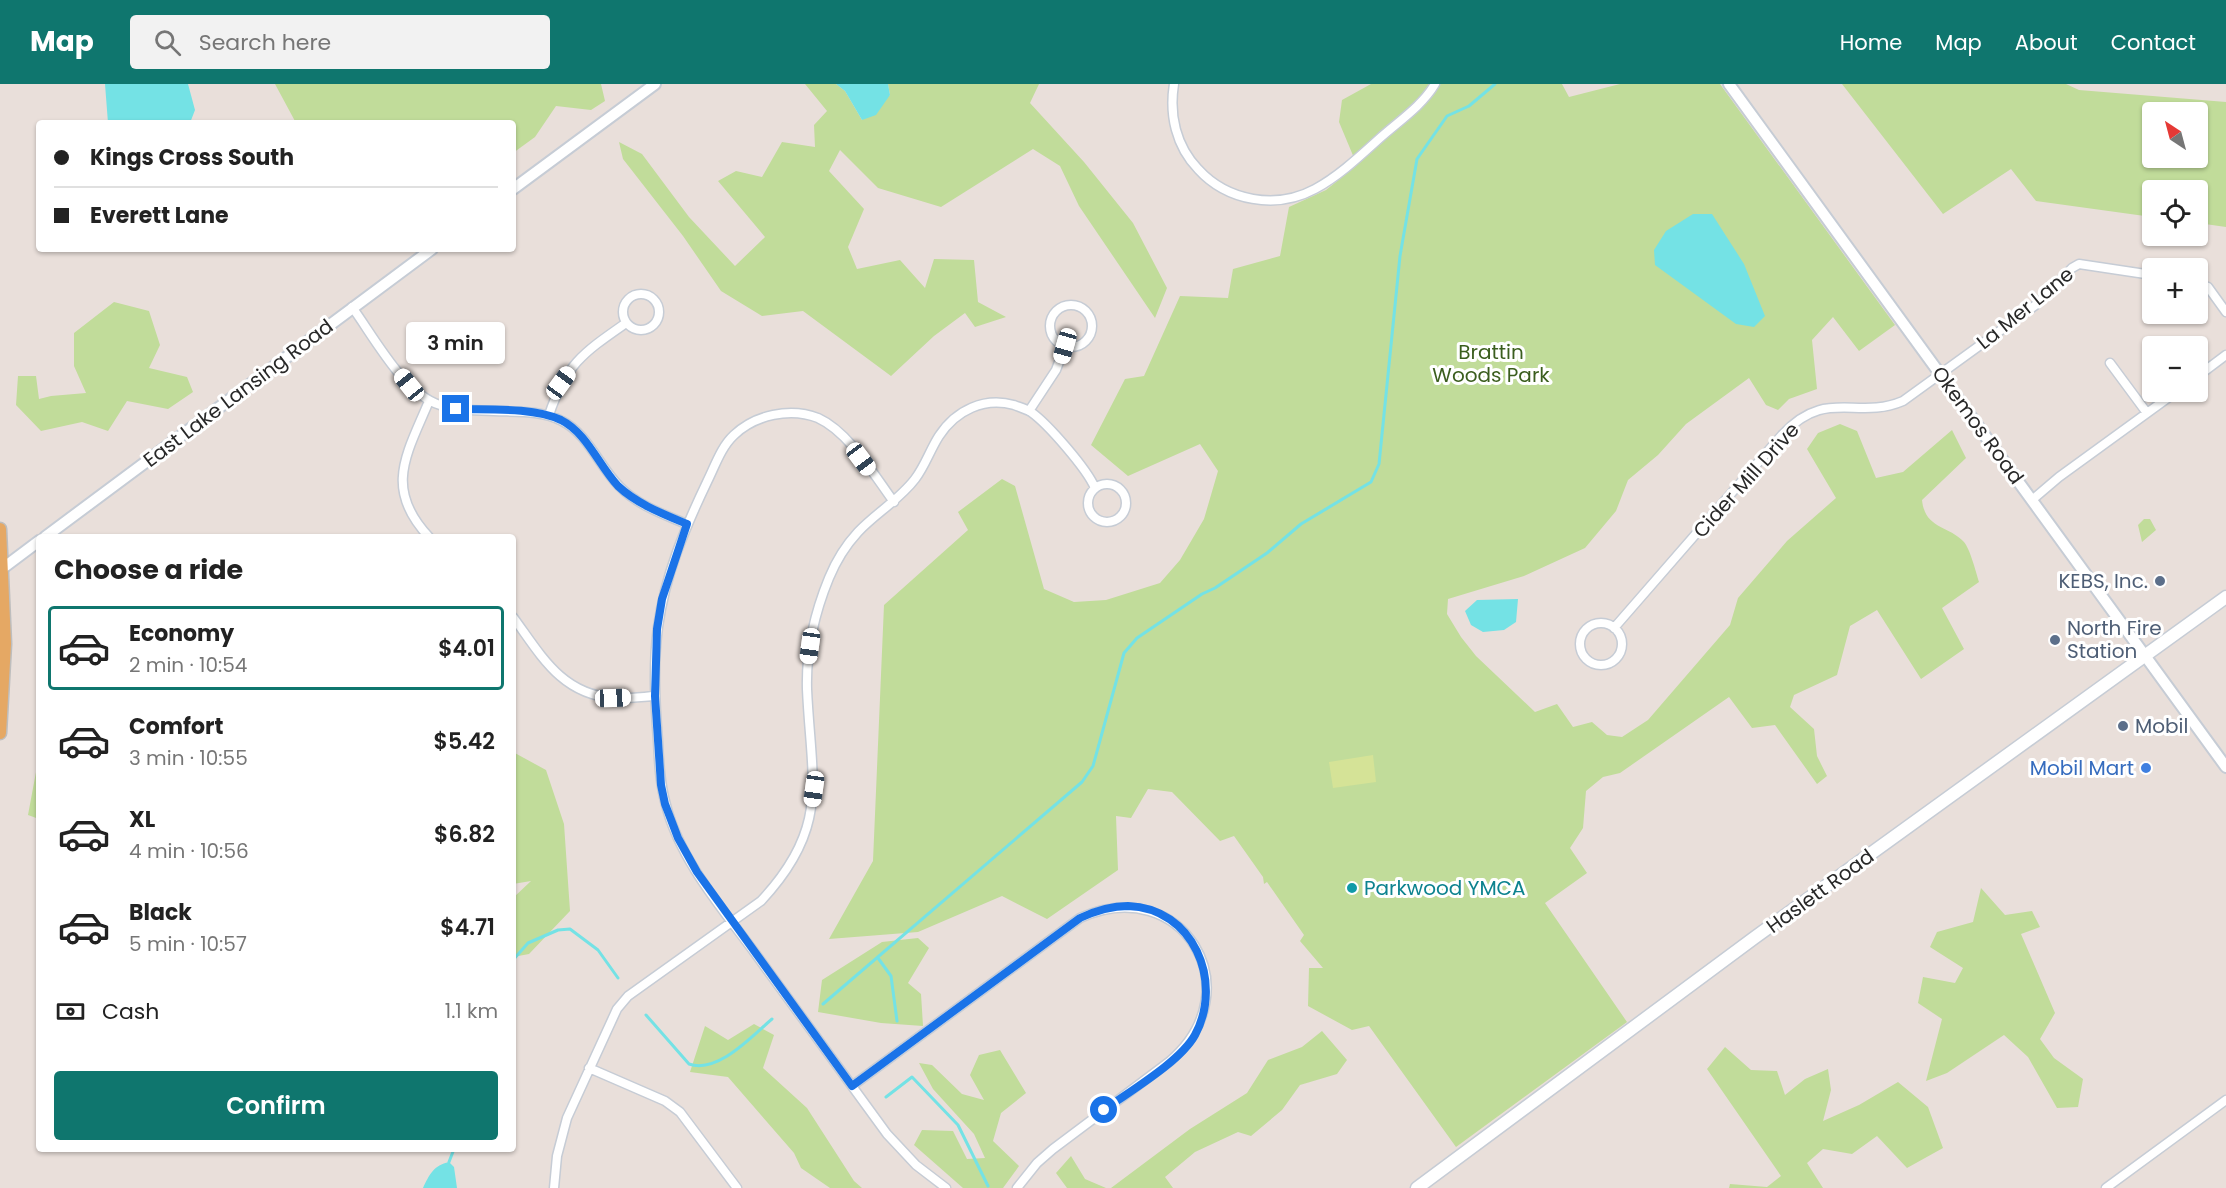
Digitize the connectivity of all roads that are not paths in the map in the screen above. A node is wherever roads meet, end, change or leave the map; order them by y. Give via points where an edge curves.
1 (656, 84) edge
2 (1174, 84) edge
3 (1436, 84) edge
4 (1729, 84) edge
5 (516, 187) edge
6 (428, 252) edge
7 (2142, 273) edge
8 (2208, 287) edge
9 (352, 308) junction
10 (2226, 312) edge
11 (626, 323) junction
12 (1065, 346) junction
13 (2226, 355) edge
14 (2110, 363) dead end
15 (2208, 368) edge
16 (1941, 374) junction
17 (429, 401) junction
18 (2162, 402) edge
19 (1029, 411) junction
20 (2147, 413) junction
21 (549, 415) junction
22 (1095, 488) junction
23 (2032, 500) junction
24 (894, 502) junction
25 (687, 524) junction
26 (0, 529) edge
27 (49, 534) edge
28 (426, 534) edge
29 (36, 543) edge
30 (2, 569) edge
31 (2226, 597) edge
32 (516, 621) edge
33 (1614, 628) junction
34 (2145, 657) junction
35 (655, 696) junction
36 (0, 734) edge
37 (2226, 767) edge
38 (732, 922) junction
39 (589, 1068) junction
40 (852, 1086) junction
41 (2226, 1100) edge
42 (554, 1188) edge
43 (737, 1188) edge
44 (946, 1188) edge
45 (1017, 1188) edge
46 (1417, 1188) edge
47 (2106, 1188) edge

1 - 5 street
2 - 3 street via 1174,125 1194,165 1221,188 1268,201 1298,196 1325,183 1422,102
4 - 16 street, Okemos Road
6 - 9 street, East Lake Lansing Road
7 - 16 street, La Mer Lane via 2079,264 2037,304
8 - 10 street
9 - 17 street via 409,385
9 - 27 street, East Lake Lansing Road
11 - 11 street via 636,329 648,329 659,316 658,304 644,293 632,296 624,305
11 - 21 street via 575,363 561,383
12 - 12 street via 1083,342 1090,332 1090,319 1076,306 1056,311 1050,323 1053,337
12 - 19 street via 1056,370
13 - 15 street
14 - 20 street
16 - 23 street, Okemos Road
16 - 33 street, Cider Mill Drive via 1889,406 1828,408 1797,421
17 - 21 street via 456,409
17 - 28 street via 406,455 402,484 408,510
18 - 20 street
19 - 22 street via 1087,473
19 - 24 street via 994,403 962,412 939,435 915,479
20 - 23 street
21 - 25 street via 576,431 630,496
22 - 22 street via 1088,505 1093,517 1104,523 1117,520 1125,511 1123,493 1113,485
23 - 34 street, Okemos Road
24 - 25 street via 834,428 797,413 774,414 751,422 734,435 720,453
24 - 38 street via 858,531 841,553 812,632 807,687 814,789 806,835 779,882
25 - 35 street via 662,599
26 - 30 main road
29 - 30 street
30 - 36 main road via 5,644
31 - 34 main road, Haslett Road
32 - 35 street via 549,666 567,683 586,693 613,698
33 - 33 street via 1602,623 1584,631 1581,651 1589,662 1603,665 1615,659 1621,647
34 - 37 street, Okemos Road
34 - 46 main road, Haslett Road via 1754,938
35 - 38 street via 661,785 670,820 697,872
38 - 39 street via 622,1002
38 - 40 street
39 - 42 street via 563,1132
39 - 43 street via 665,1101 680,1112
40 - 44 street via 887,1134 916,1165
40 - 45 street via 1080,918 1112,907 1130,906 1170,921 1190,940 1204,966 1205,1009 1193,1037 1183,1051 1053,1149
41 - 47 street

